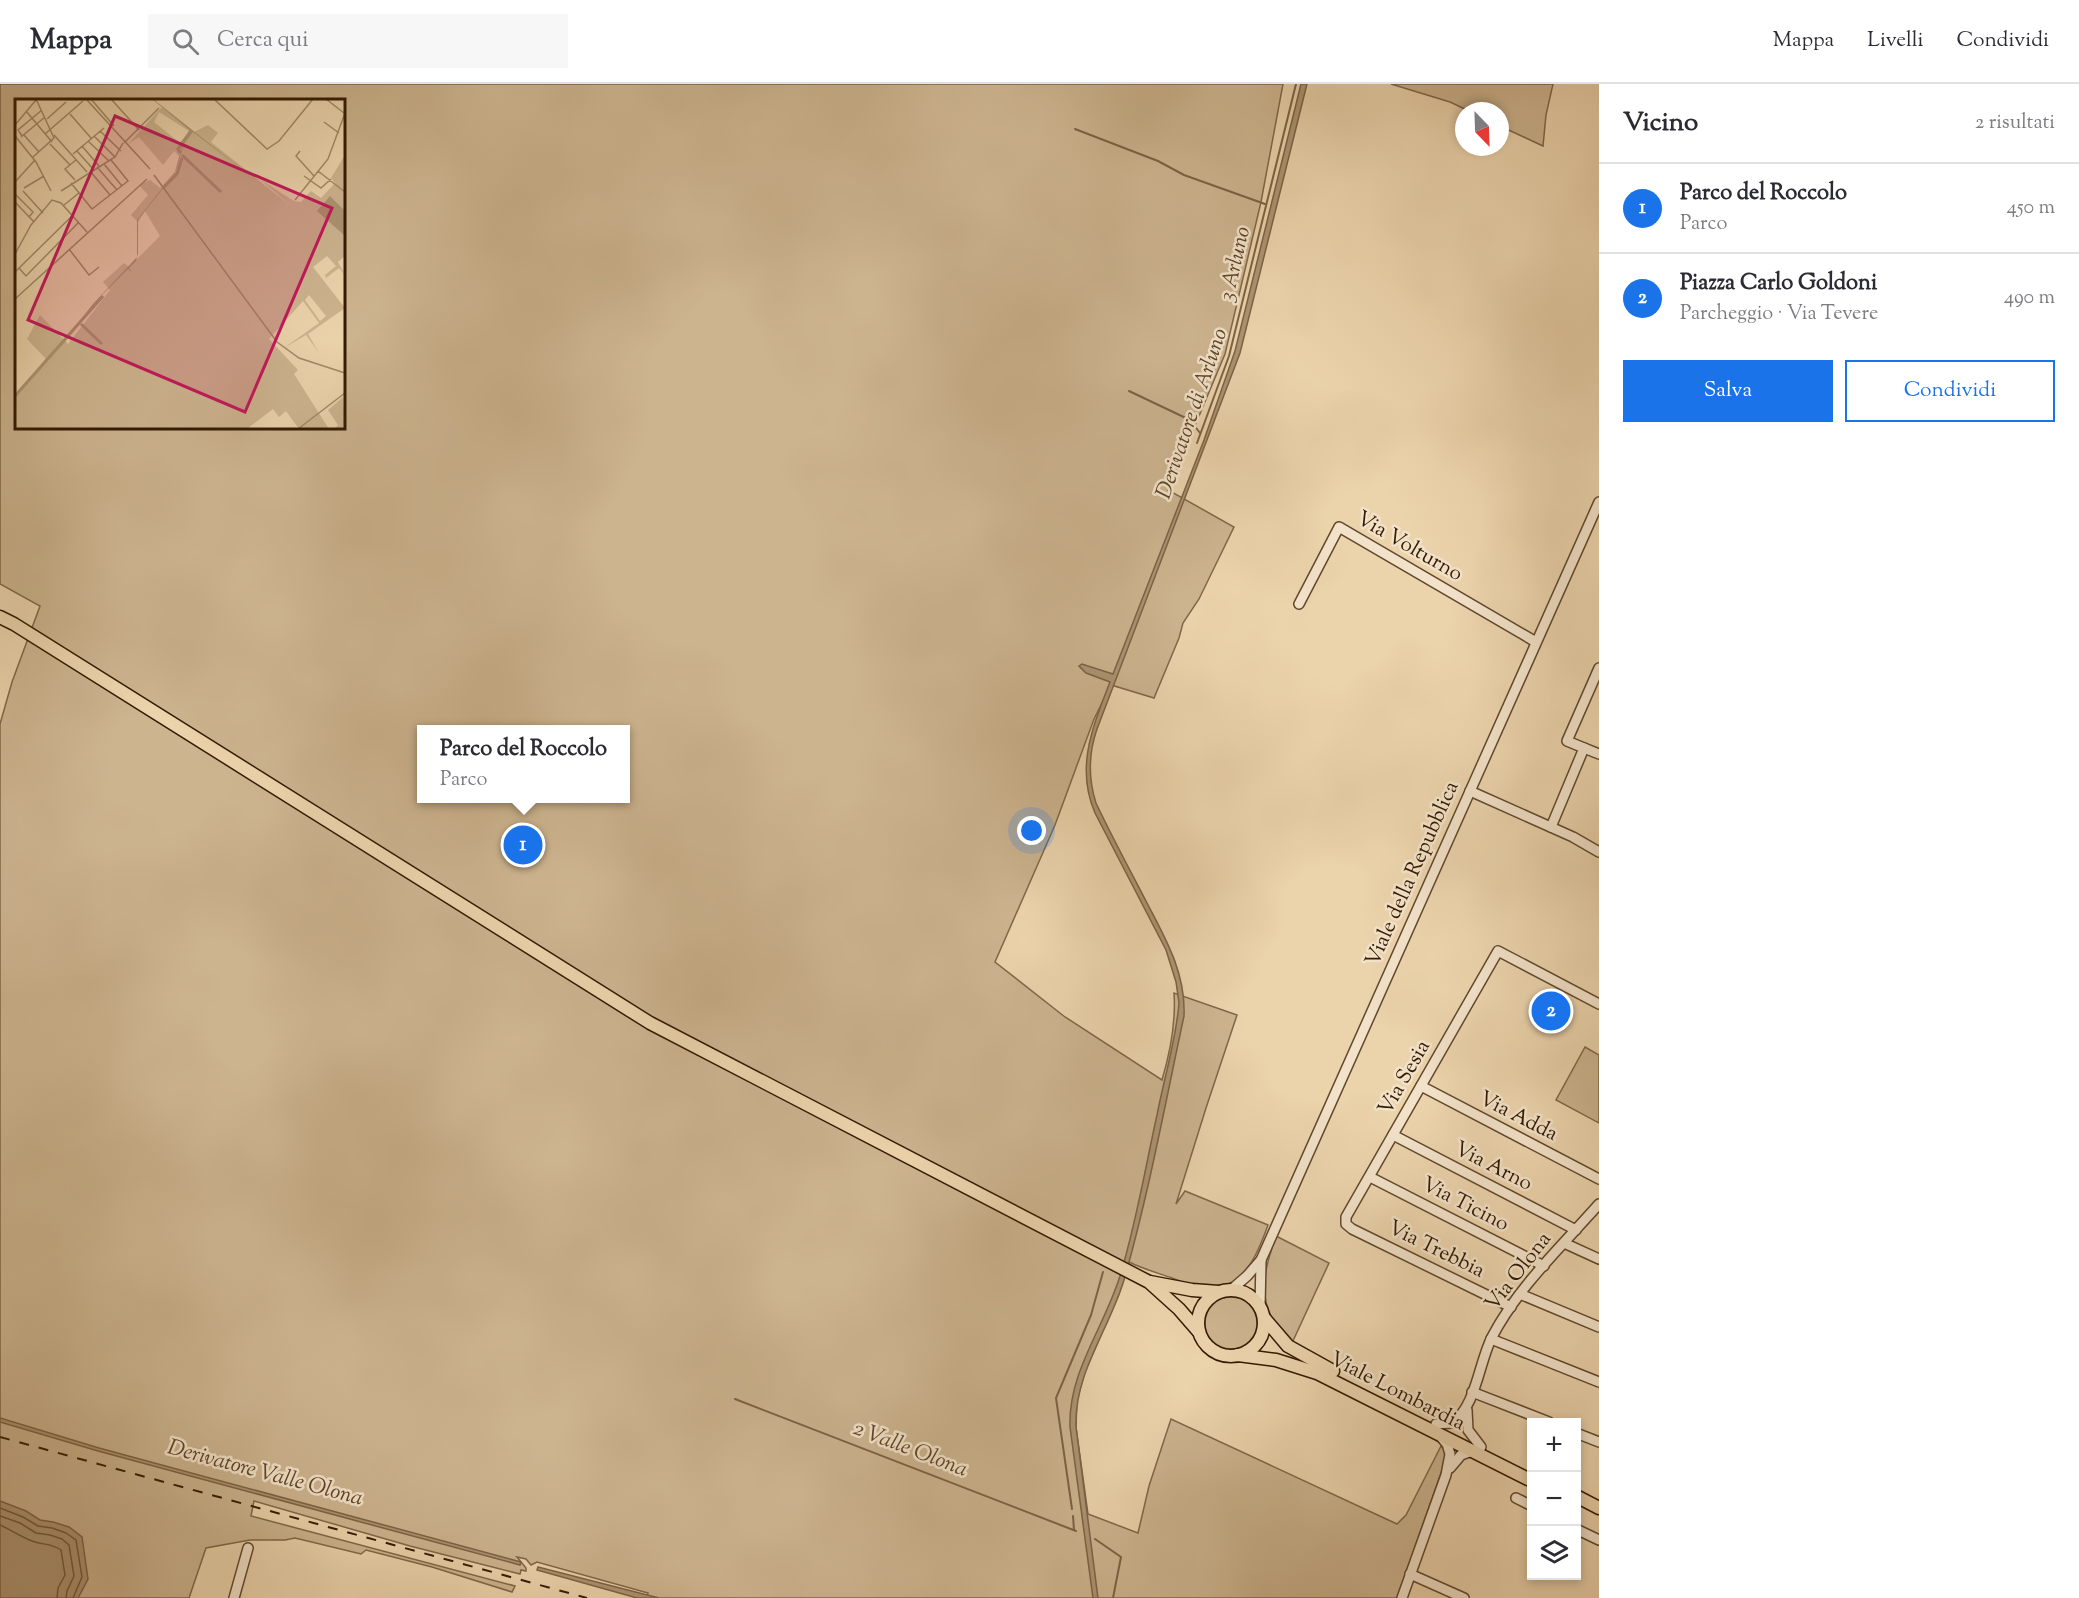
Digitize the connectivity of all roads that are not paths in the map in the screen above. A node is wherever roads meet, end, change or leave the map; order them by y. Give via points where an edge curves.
1 (1599, 502) edge
2 (1299, 604) dead end
3 (0, 617) edge
4 (1536, 642) junction
5 (1599, 668) edge
6 (1584, 748) junction
7 (1599, 754) edge
8 (1470, 791) junction
9 (1551, 827) junction
10 (1599, 852) edge
11 (1599, 1004) edge
12 (1421, 1086) junction
13 (1393, 1136) junction
14 (1370, 1177) junction
15 (1599, 1179) edge
16 (1599, 1205) edge
17 (1346, 1224) joint
18 (1576, 1230) junction
19 (1564, 1243) junction
20 (1599, 1259) edge
21 (1261, 1260) junction
22 (1544, 1266) junction
23 (1149, 1282) junction
24 (1225, 1291) junction
25 (1520, 1294) junction
26 (1511, 1306) junction
27 (1262, 1312) junction
28 (1599, 1327) edge
29 (1199, 1332) junction
30 (1491, 1339) junction
31 (1238, 1355) junction
32 (1599, 1382) edge
33 (1472, 1392) junction
34 (1468, 1405) junction
35 (1539, 1418) edge
36 (1438, 1429) junction
37 (1581, 1435) edge
38 (1599, 1442) edge
39 (1476, 1449) junction
40 (1530, 1472) edge
41 (1446, 1476) junction
42 (1527, 1478) edge
43 (1516, 1498) dead end
44 (1581, 1499) edge
45 (1527, 1504) edge
46 (1581, 1506) edge
47 (1599, 1508) edge
48 (1599, 1515) edge
49 (1581, 1531) edge
50 (1599, 1540) edge
51 (248, 1548) dead end
52 (1410, 1574) junction
53 (234, 1598) edge
54 (1402, 1598) edge
55 (1464, 1598) edge

1 - 4 street, Viale della Repubblica
2 - 4 street, Via Volturno via 1339,527
3 - 23 main road via 650,1023
4 - 8 street, Viale della Repubblica
5 - 6 street via 1567,741
6 - 7 street
6 - 9 street
8 - 9 street
8 - 21 street, Viale della Repubblica
9 - 10 street
11 - 12 street, Via Sesia via 1498,951
12 - 13 street, Via Sesia
12 - 15 street, Via Adda
13 - 14 street, Via Sesia
13 - 18 street, Via Arno
14 - 17 street, Via Sesia via 1346,1217
14 - 22 street, Via Ticino
16 - 18 street, Via Olona
17 - 26 street, Via Trebbia
18 - 19 street, Via Olona
19 - 20 street
19 - 22 street, Via Olona
21 - 24 street
21 - 27 street
22 - 25 street, Via Olona
23 - 24 main road
23 - 29 main road
24 - 27 main road via 1247,1294
24 - 29 main road via 1209,1298 1202,1308
25 - 26 street, Via Olona
25 - 28 street
26 - 30 street, Via Olona
27 - 31 main road via 1258,1342
27 - 36 main road, Viale Lombardia via 1299,1354
29 - 31 main road via 1215,1352
30 - 32 street
30 - 33 street, Via Olona
31 - 36 main road, Viale Lombardia via 1276,1360 1317,1373
33 - 34 street, Via Olona
33 - 35 street
34 - 36 street via 1452,1424
34 - 39 street, Via Olona via 1468,1430
36 - 39 main road, Viale Lombardia
36 - 41 street via 1450,1454
37 - 38 street
39 - 40 main road, Viale Lombardia
39 - 41 street via 1457,1458
39 - 42 main road, Viale Lombardia
41 - 52 street
43 - 45 street
44 - 47 main road
46 - 48 main road
49 - 50 street
51 - 53 street
52 - 54 street
52 - 55 street

